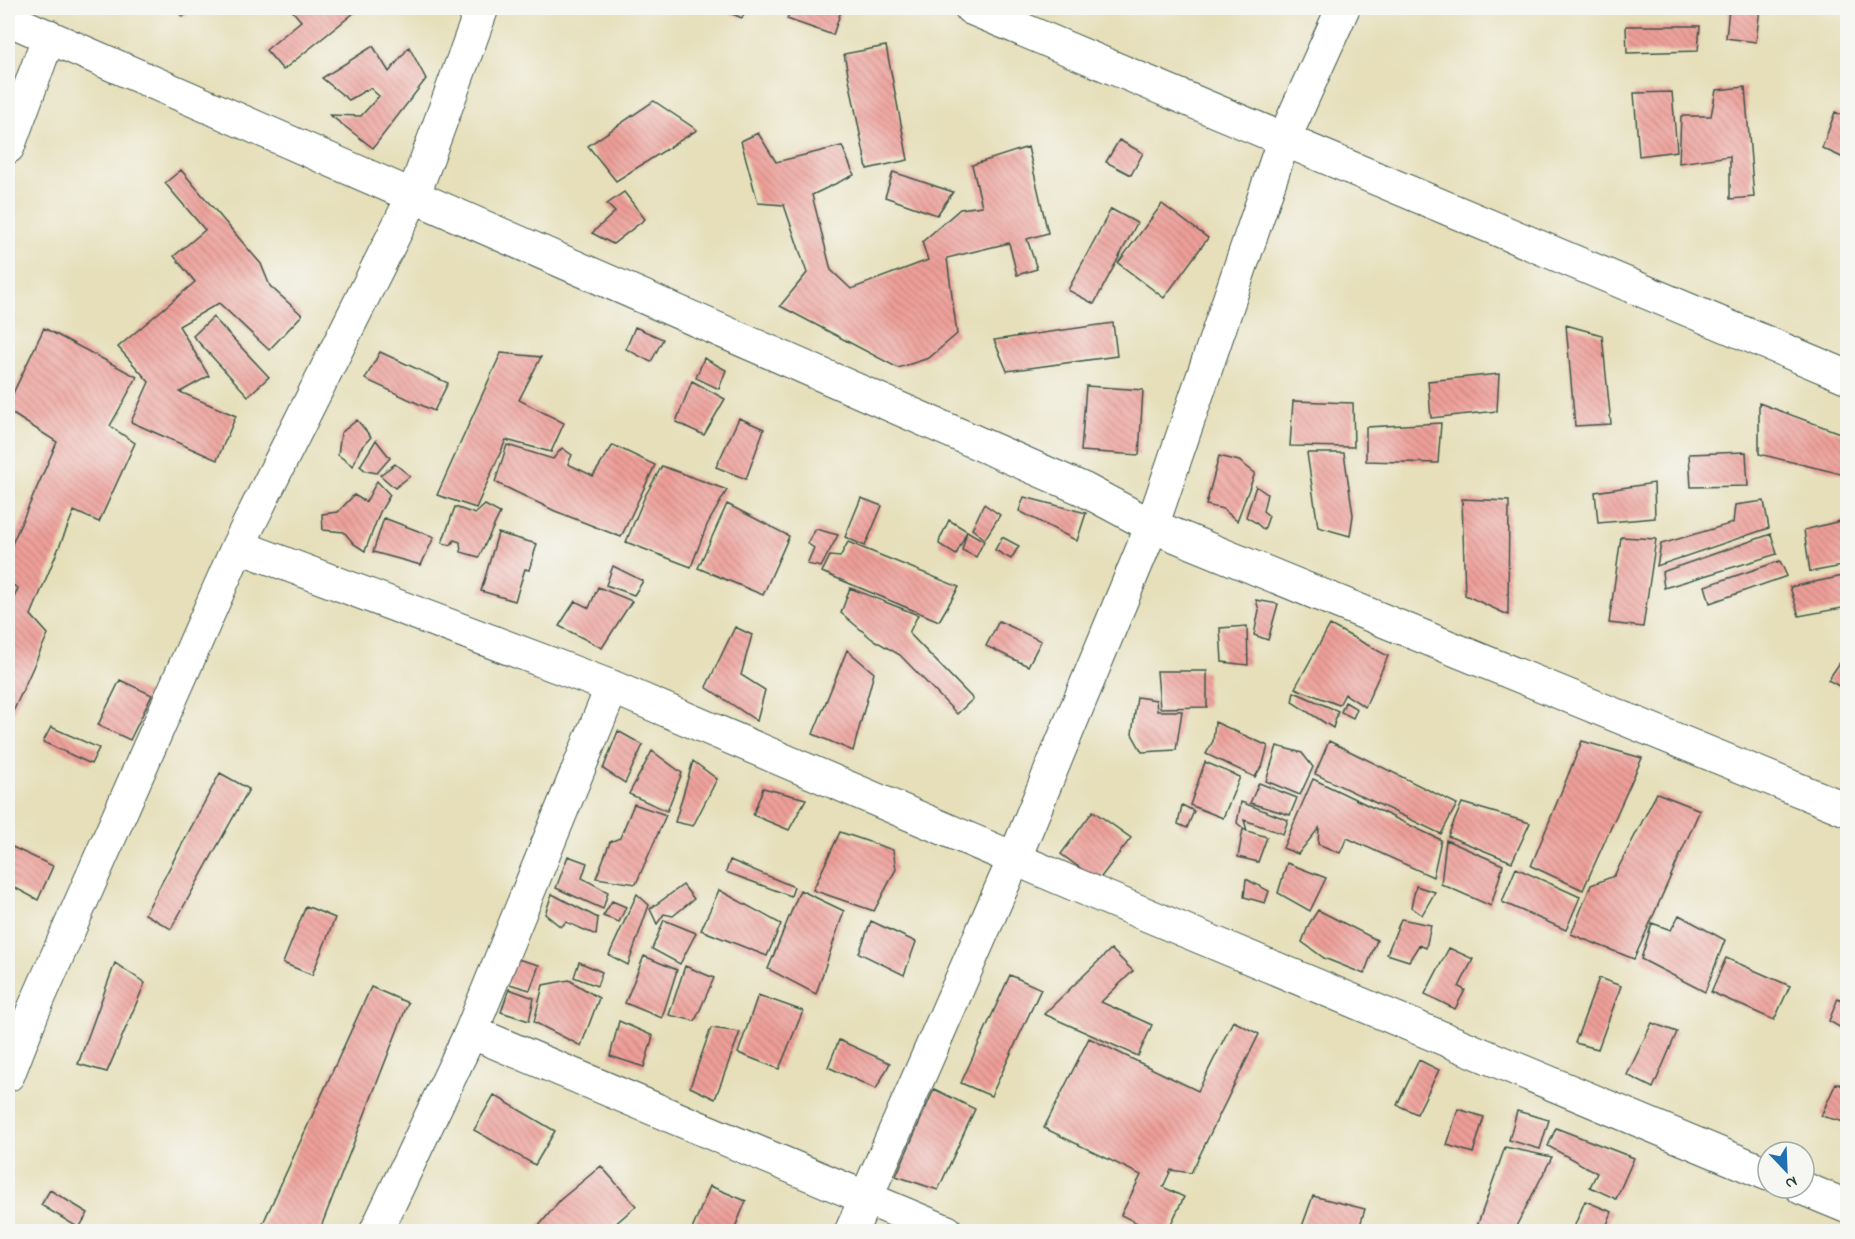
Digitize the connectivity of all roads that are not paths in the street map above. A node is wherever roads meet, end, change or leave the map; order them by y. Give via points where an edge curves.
1 (482, 8) edge
2 (972, 8) edge
3 (1343, 8) edge
4 (8, 19) edge
5 (49, 36) junction
6 (1284, 138) junction
7 (8, 147) edge
8 (413, 197) junction
9 (1848, 377) edge
10 (1152, 526) junction
11 (238, 546) junction
12 (612, 687) junction
13 (1848, 810) edge
14 (1015, 857) junction
15 (471, 1032) junction
16 (8, 1075) edge
17 (1756, 1169) edge
18 (1816, 1194) edge
19 (867, 1197) junction
20 (1848, 1207) edge
21 (376, 1232) edge
22 (851, 1232) edge
23 (947, 1232) edge

1 - 8 street
2 - 6 street
3 - 6 street
4 - 5 street
5 - 7 street
5 - 8 street
6 - 9 street
6 - 10 street
8 - 10 street via 1083,489
8 - 11 street
10 - 13 street
10 - 14 street
11 - 12 street
11 - 16 street
12 - 14 street
12 - 15 street
14 - 17 street
14 - 19 street
15 - 19 street
15 - 21 street
18 - 20 street
19 - 22 street
19 - 23 street

